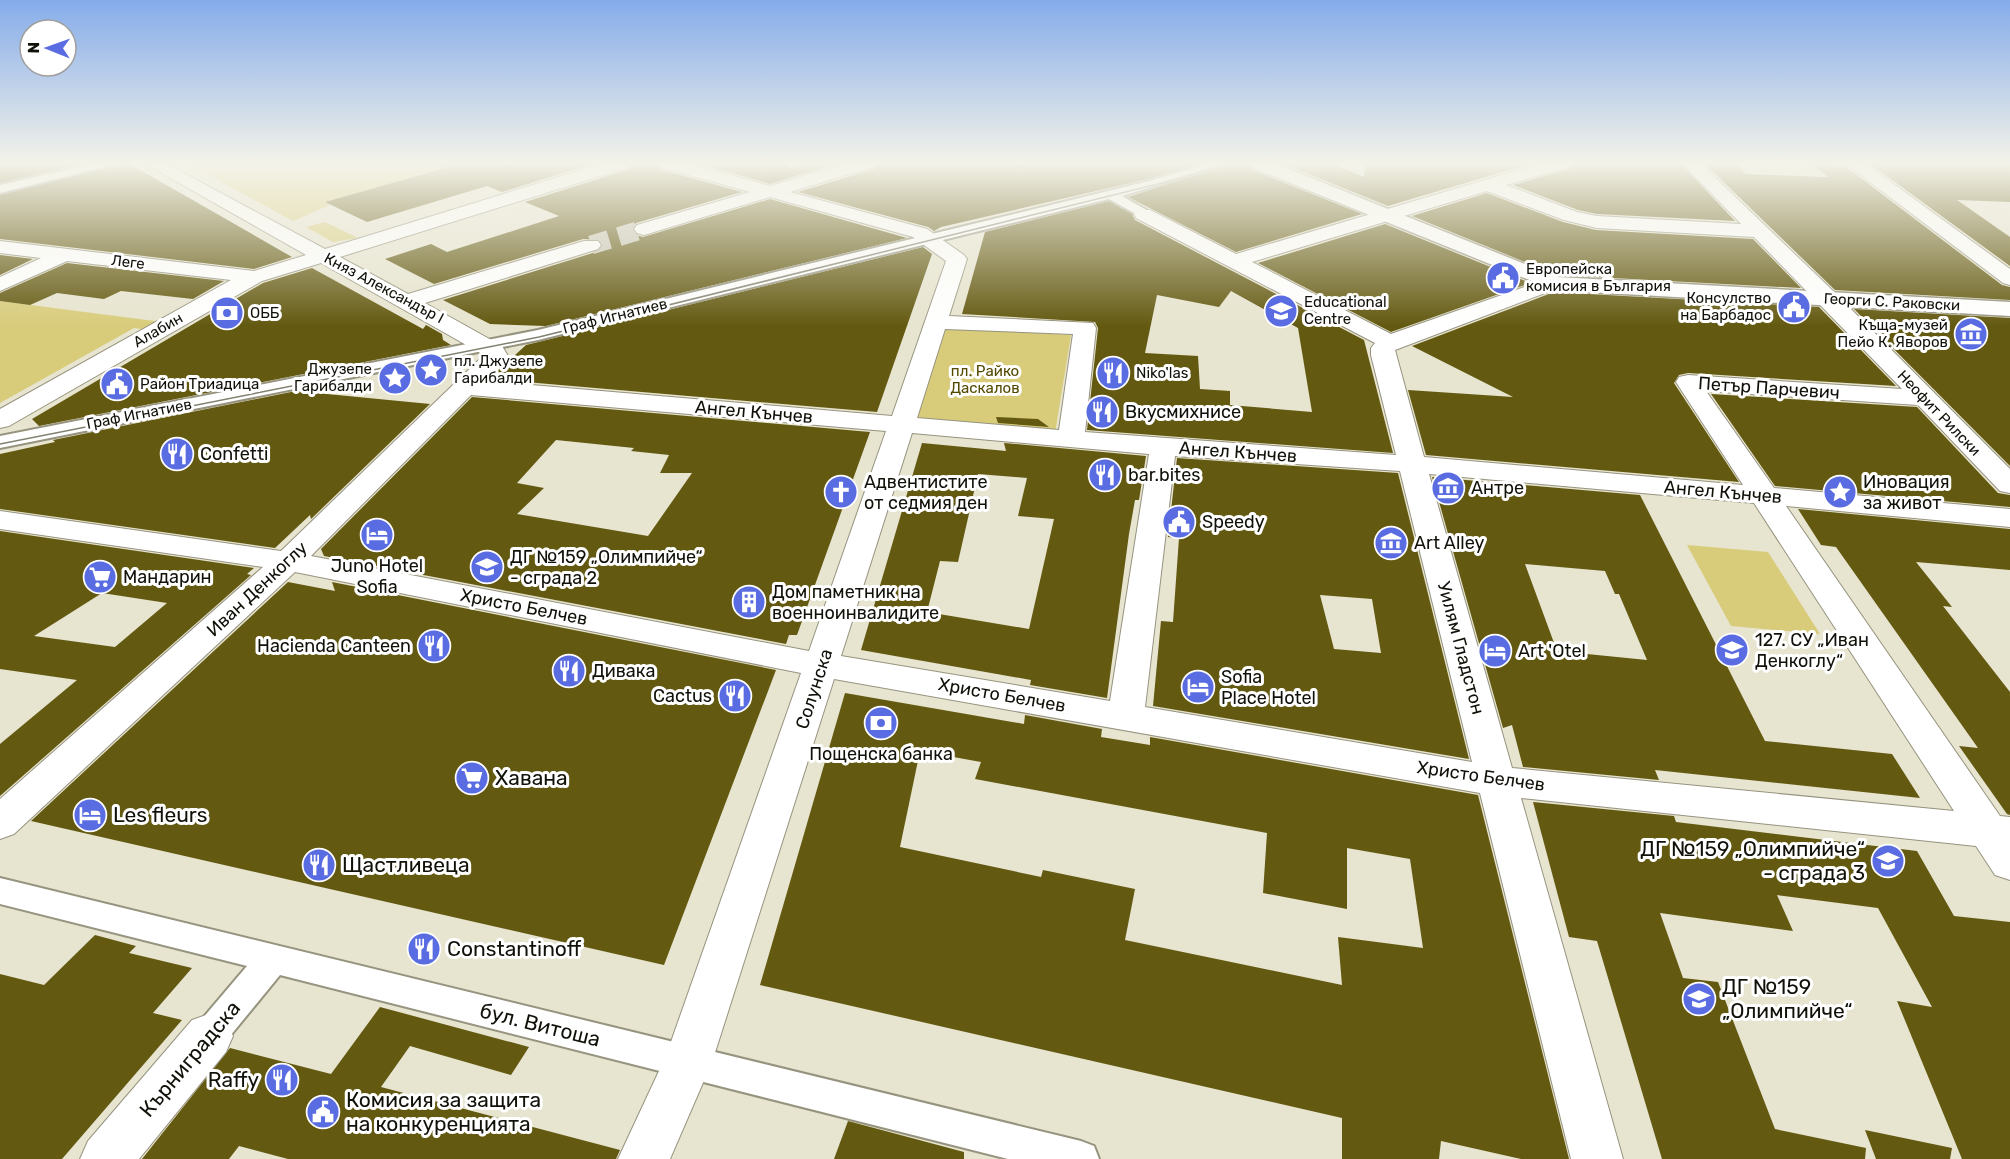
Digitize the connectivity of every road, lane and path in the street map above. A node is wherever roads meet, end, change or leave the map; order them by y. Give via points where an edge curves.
1 (252, 217) edge
2 (449, 217) edge
3 (684, 217) edge
4 (857, 217) edge
5 (1008, 217) edge
6 (1149, 217) edge
7 (1377, 217) edge
8 (1389, 217) edge
9 (1576, 217) edge
10 (1745, 217) edge
11 (1926, 217) edge
12 (644, 229) tunnel mouth
13 (1759, 231) junction
14 (924, 236) junction
15 (591, 245) tunnel mouth
16 (0, 247) edge
17 (66, 255) junction
18 (324, 256) junction
19 (1234, 261) junction
20 (255, 278) junction
21 (2010, 279) edge
22 (1554, 283) junction
23 (0, 285) edge
24 (1827, 298) junction
25 (408, 301) junction
26 (2010, 309) edge
27 (937, 322) junction
28 (1390, 342) junction
29 (488, 346) junction
30 (466, 387) junction
31 (1925, 398) junction
32 (0, 420) edge
33 (902, 425) junction
34 (1071, 439) junction
35 (0, 442) edge
36 (1162, 447) junction
37 (1413, 464) junction
38 (2010, 485) edge
39 (1764, 496) junction
40 (2010, 518) edge
41 (0, 520) edge
42 (288, 561) junction
43 (822, 665) junction
44 (1126, 716) junction
45 (1497, 781) junction
46 (0, 824) edge
47 (2003, 843) edge
48 (0, 891) edge
49 (274, 958) junction
50 (209, 1036) joint
51 (688, 1062) junction
52 (106, 1159) edge
53 (644, 1159) edge
54 (1081, 1159) edge
55 (1597, 1159) edge

1 - 18 street, Княз Александър I
2 - 18 street, Алабин
3 - 12 street
4 - 14 street
5 - 14 street, Граф Игнатиев
6 - 19 street
7 - 19 street
8 - 22 street, Георги С. Раковски
9 - 13 street via 1597,222
10 - 13 street, Неофит Рилски
11 - 21 street
13 - 24 street, Неофит Рилски
14 - 27 street, Солунска via 957,259
14 - 29 street, Граф Игнатиев
15 - 25 street
16 - 17 street, Леге
17 - 20 street, Леге
17 - 23 street
18 - 20 street, Алабин
18 - 25 street, Княз Александър I
19 - 28 street
20 - 32 street, Алабин
22 - 24 street, Георги С. Раковски
22 - 28 street
24 - 26 street, Георги С. Раковски
24 - 31 street, Неофит Рилски
25 - 29 street, Княз Александър I
27 - 33 street, Солунска
27 - 34 street via 1085,328
28 - 37 street, Уилям Гладстон via 1383,348 1383,355
29 - 30 street, Иван Денкоглу via 496,356
29 - 35 street, Граф Игнатиев
30 - 33 street, Ангел Кънчев
30 - 42 street, Иван Денкоглу
31 - 38 street, Неофит Рилски
31 - 39 street, Петър Парчевич via 1688,382
33 - 34 street, Ангел Кънчев
33 - 43 street, Солунска
34 - 36 street, Ангел Кънчев
36 - 37 street, Ангел Кънчев
36 - 44 street
37 - 39 street, Ангел Кънчев
37 - 45 street, Уилям Гладстон
39 - 40 street, Ангел Кънчев
39 - 47 street, Петър Парчевич
41 - 42 street, Христо Белчев
42 - 43 street, Христо Белчев
42 - 46 street, Иван Денкоглу
43 - 44 street, Христо Белчев
43 - 51 street, Солунска
44 - 45 street, Христо Белчев
45 - 47 street, Христо Белчев
45 - 55 street, Уилям Гладстон
48 - 49 street, бул. Витоша
49 - 50 street, Кърниградска
49 - 51 street, бул. Витоша
50 - 52 street, Кърниградска
51 - 53 street, Солунска
51 - 54 street, бул. Витоша

